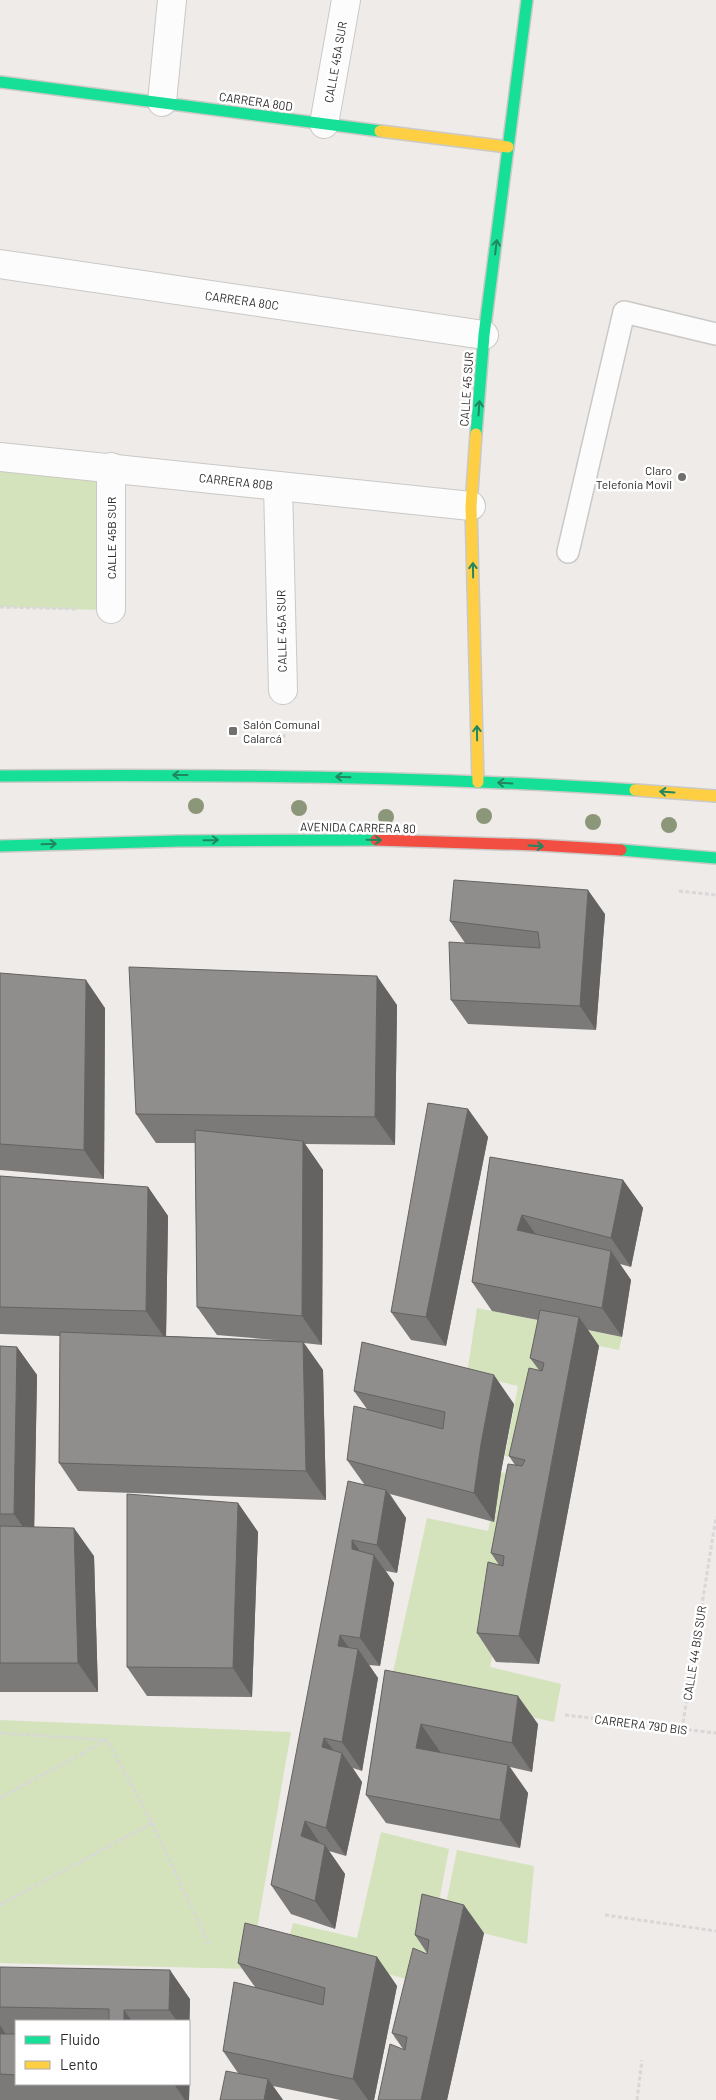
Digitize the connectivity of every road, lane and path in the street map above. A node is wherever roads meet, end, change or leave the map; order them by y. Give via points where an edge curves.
1 (172, 0) edge
2 (346, 0) edge
3 (527, 0) edge
4 (0, 82) edge
5 (162, 102) junction
6 (324, 124) junction
7 (508, 147) junction
8 (0, 264) edge
9 (716, 334) edge
10 (484, 335) junction
11 (0, 457) edge
12 (111, 467) junction
13 (278, 486) junction
14 (471, 506) junction
15 (568, 552) dead end
16 (0, 607) edge
17 (111, 609) joint
18 (283, 690) joint
19 (285, 775) junction
20 (0, 776) edge
21 (478, 782) junction
22 (716, 796) edge
23 (0, 846) edge
24 (716, 858) edge
25 (678, 891) dead end
26 (716, 896) edge
27 (716, 1517) edge
28 (565, 1714) dead end
29 (682, 1729) junction
30 (0, 1733) edge
31 (716, 1733) edge
32 (107, 1740) junction
33 (0, 1798) edge
34 (152, 1823) junction
35 (0, 1905) edge
36 (605, 1915) dead end
37 (716, 1931) edge
38 (209, 1944) dead end
39 (642, 2060) dead end
40 (637, 2100) edge

1 - 5 street
2 - 6 street, CALLE 45A SUR
3 - 7 main road, CALLE 45 SUR
4 - 5 main road, CARRERA 80D
5 - 6 main road, CARRERA 80D
6 - 7 main road, CARRERA 80D
10 -> 7 main road, CALLE 45 SUR
8 - 10 street, CARRERA 80C
9 - 15 lane via 624,312
14 -> 10 main road, CALLE 45 SUR
11 - 12 street, CARRERA 80B
12 - 13 street, CARRERA 80B
12 - 17 street, CALLE 45B SUR
13 - 14 street, CARRERA 80B
13 - 18 street, CALLE 45A SUR
21 -> 14 main road, CALLE 45 SUR
16 - 17 path
18 - 19 path, CALLE 45A SUR
19 -> 20 main road
21 -> 19 main road
22 -> 21 main road
23 -> 24 main road, AVENIDA CARRERA 80 via 190,840 396,840
25 - 26 path
27 - 29 path, CALLE 44 BIS SUR
28 - 29 path, CARRERA 79D BIS
29 - 31 path, CARRERA 79D BIS
30 - 32 path
32 - 33 path
32 - 34 path
34 - 35 path
34 - 38 path
36 - 37 path
39 - 40 path

